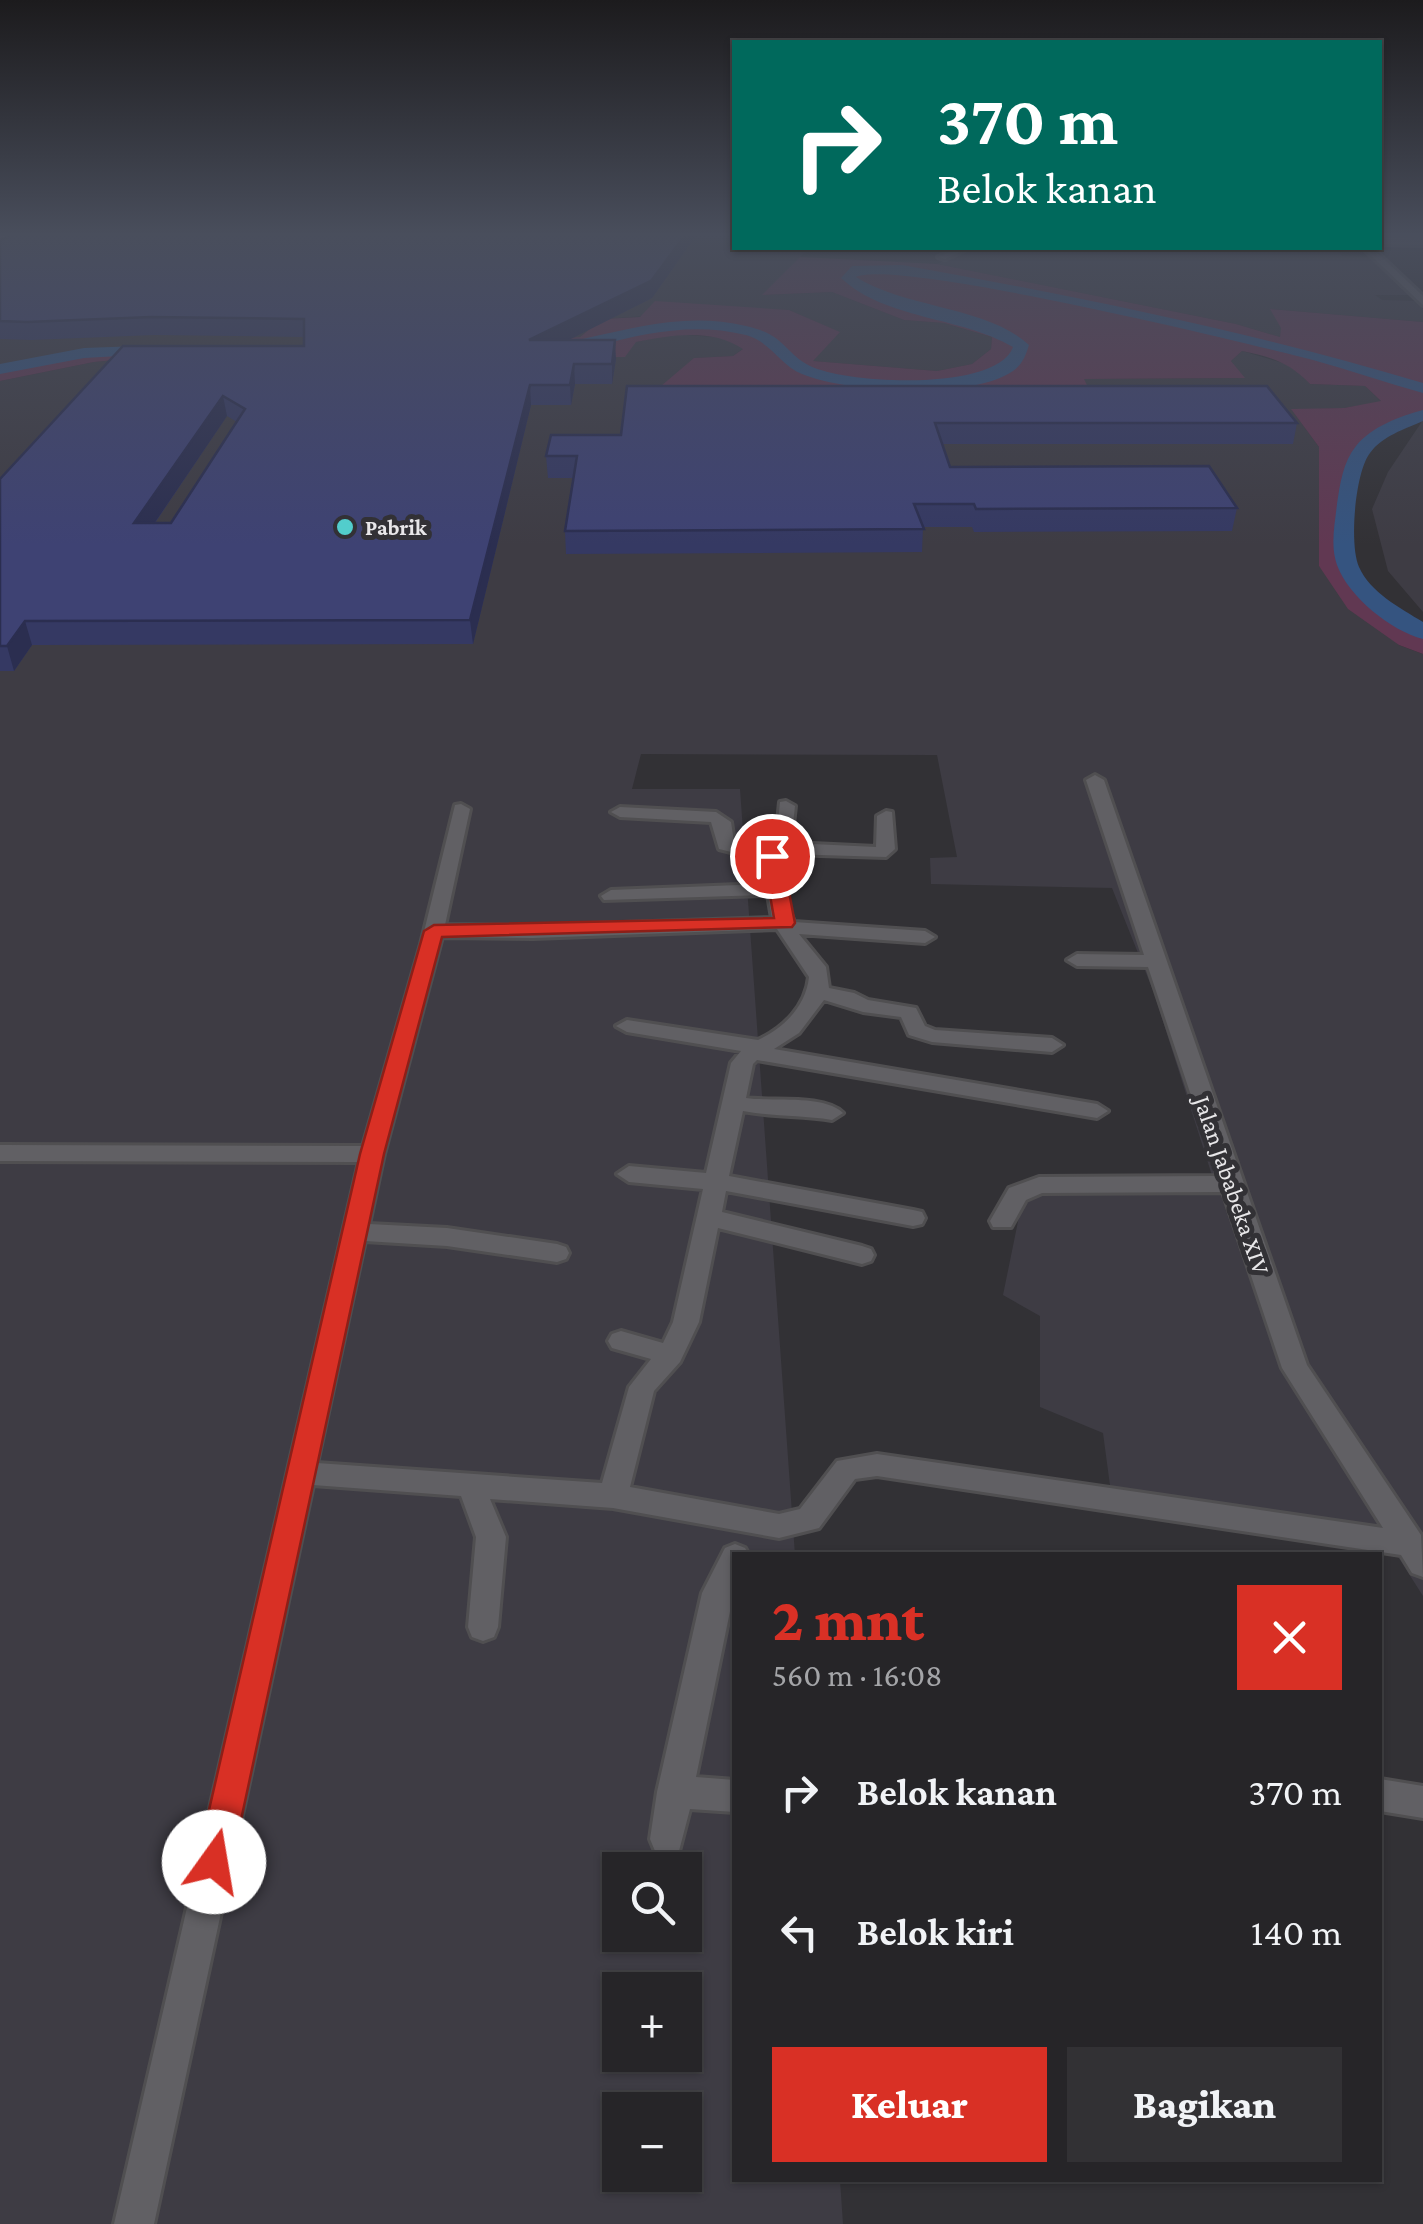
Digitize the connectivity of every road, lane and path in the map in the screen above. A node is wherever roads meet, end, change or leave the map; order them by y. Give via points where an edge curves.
1 (1095, 780) dead end
2 (786, 806) dead end
3 (460, 809) dead end
4 (620, 812) dead end
5 (886, 816) dead end
6 (778, 852) junction
7 (776, 889) junction
8 (611, 896) dead end
9 (785, 925) junction
10 (434, 931) junction
11 (925, 936) dead end
12 (1077, 960) dead end
13 (1156, 961) junction
14 (816, 992) junction
15 (627, 1026) dead end
16 (1052, 1045) dead end
17 (754, 1050) junction
18 (735, 1103) junction
19 (1096, 1111) dead end
20 (832, 1112) dead end
21 (0, 1153) edge
22 (372, 1154) junction
23 (629, 1174) dead end
24 (718, 1182) junction
25 (1233, 1184) junction
26 (710, 1218) junction
27 (913, 1218) dead end
28 (1002, 1221) dead end
29 (357, 1232) junction
30 (557, 1253) dead end
31 (862, 1255) dead end
32 (621, 1341) dead end
33 (672, 1355) junction
34 (301, 1473) junction
35 (470, 1484) junction
36 (613, 1496) junction
37 (752, 1521) junction
38 (738, 1552) edge
39 (1417, 1554) edge
40 (732, 1564) edge
41 (484, 1627) dead end
42 (674, 1792) junction
43 (1382, 1795) edge
44 (732, 1796) edge
45 (1423, 1802) edge
46 (666, 1839) dead end
47 (134, 2224) edge

1 - 13 street, Jalan Jababeka XIV
2 - 6 street
3 - 10 street
4 - 6 street via 712,816 722,822 724,845
5 - 6 street via 886,849 880,853
6 - 7 street
7 - 8 street
7 - 9 street
9 - 10 street
9 - 11 street
9 - 14 street via 818,968
10 - 22 street
12 - 13 street
13 - 25 street, Jalan Jababeka XIV
14 - 16 street via 910,1012 916,1030 932,1036
14 - 17 street via 790,1031
15 - 17 street
17 - 18 street via 742,1063
17 - 19 street
18 - 20 street
18 - 24 street
21 - 22 street
22 - 29 street
23 - 24 street
24 - 26 street
24 - 27 street
25 - 28 street via 1039,1185 1016,1194
25 - 39 street, Jalan Jababeka XIV via 1295,1368
26 - 31 street
26 - 33 street
29 - 30 street
29 - 34 street
32 - 33 street
33 - 36 street via 642,1387
34 - 35 street
34 - 47 street
35 - 36 street
35 - 41 street via 491,1537
36 - 37 street
37 - 38 street
37 - 39 street via 780,1526 809,1520 847,1469 878,1464
40 - 42 street via 717,1594
42 - 44 street
42 - 46 street
43 - 45 street

